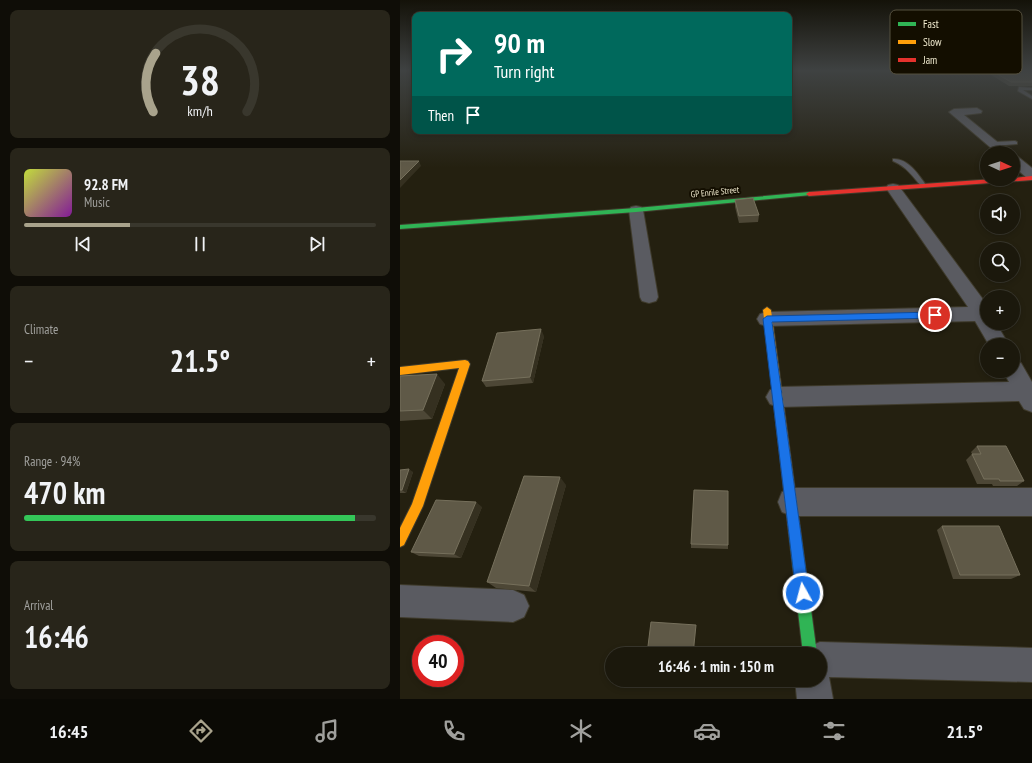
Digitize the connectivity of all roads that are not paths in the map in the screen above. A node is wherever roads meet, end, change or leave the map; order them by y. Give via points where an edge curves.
1 (977, 111) dead end
2 (1015, 143) dead end
3 (994, 144) junction
4 (996, 146) edge
5 (896, 160) dead end
6 (1020, 165) edge
7 (1032, 175) edge
8 (1032, 178) edge
9 (924, 186) junction
10 (893, 188) junction
11 (636, 210) junction
12 (400, 227) edge
13 (649, 297) dead end
14 (980, 313) edge
15 (980, 314) edge
16 (767, 315) joint
17 (400, 371) edge
18 (1018, 378) edge
19 (778, 397) junction
20 (1029, 397) edge
21 (792, 502) junction
22 (1032, 502) edge
23 (400, 541) edge
24 (400, 601) edge
25 (513, 606) dead end
26 (809, 647) edge
27 (827, 659) edge
28 (1032, 665) edge
29 (814, 687) edge
30 (815, 699) edge

1 - 3 street via 954,112
2 - 3 lane
3 - 4 street
5 - 9 lane via 902,161
6 - 7 street
8 - 9 street, GP Enrile Street
9 - 10 street, GP Enrile Street
10 - 11 street, GP Enrile Street
10 - 14 street
11 - 12 street, GP Enrile Street
11 - 13 street
15 - 16 street
16 - 19 street
17 - 23 street via 465,364 417,506
18 - 20 street
19 - 20 street
19 - 21 street
21 - 22 street
21 - 26 street
24 - 25 street
27 - 28 street
29 - 30 street

